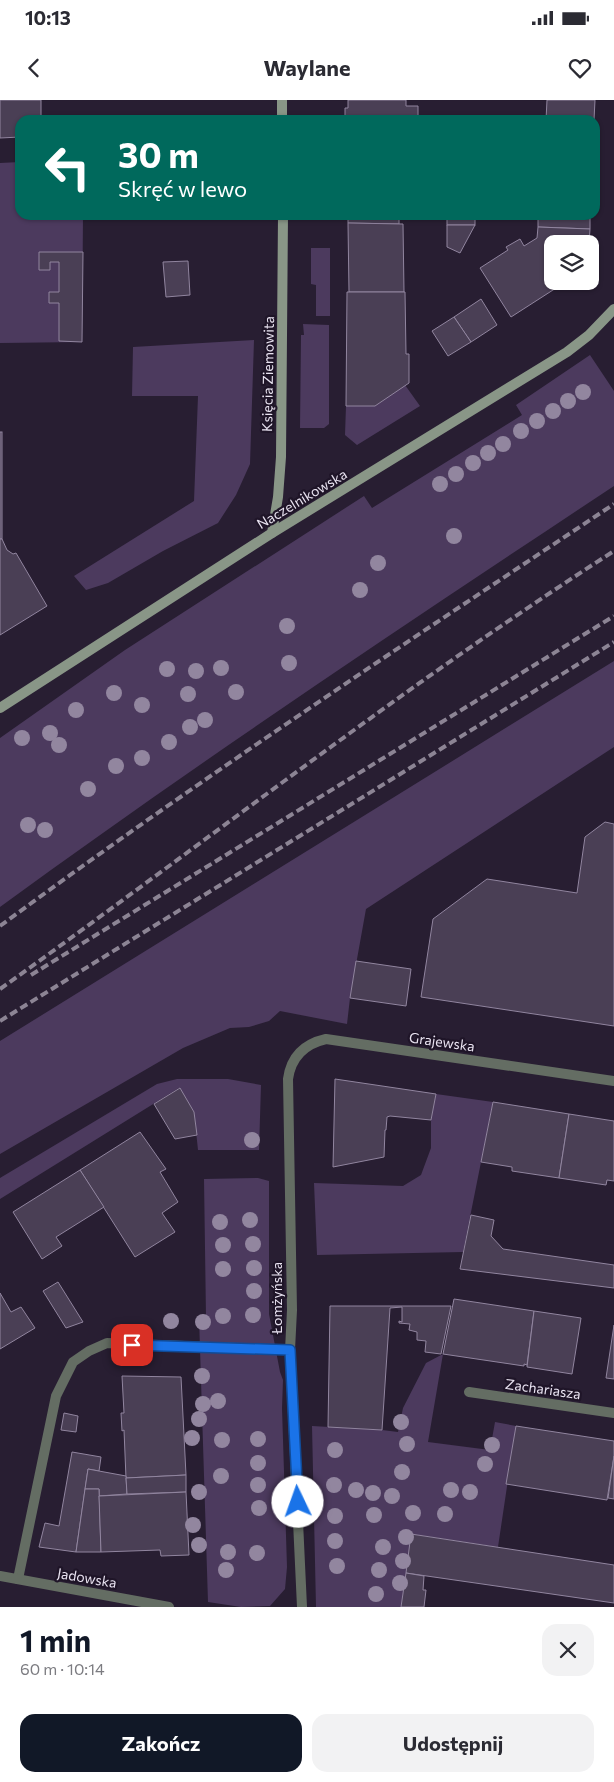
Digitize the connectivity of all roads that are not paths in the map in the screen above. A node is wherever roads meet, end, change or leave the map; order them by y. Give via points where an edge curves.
1 (282, 100) edge
2 (282, 115) edge
3 (282, 220) edge
4 (613, 312) edge
5 (272, 534) junction
6 (0, 708) edge
7 (288, 1080) joint
8 (614, 1081) edge
9 (290, 1350) junction
10 (469, 1392) dead end
11 (614, 1412) edge
12 (0, 1576) edge
13 (18, 1579) junction
14 (168, 1607) edge
15 (302, 1607) edge

1 - 2 main road
3 - 5 main road, Księcia Ziemowita via 280,456
4 - 5 main road, Naczelnikowska via 567,352
5 - 6 main road, Naczelnikowska
7 - 8 street, Grajewska via 300,1051 309,1044 326,1039
7 - 9 street, Łomżyńska
9 - 13 street via 107,1343 73,1362 56,1396
9 - 15 street, Łomżyńska
10 - 11 street, Zachariasza
12 - 13 street, Jadowska
13 - 14 street, Jadowska

